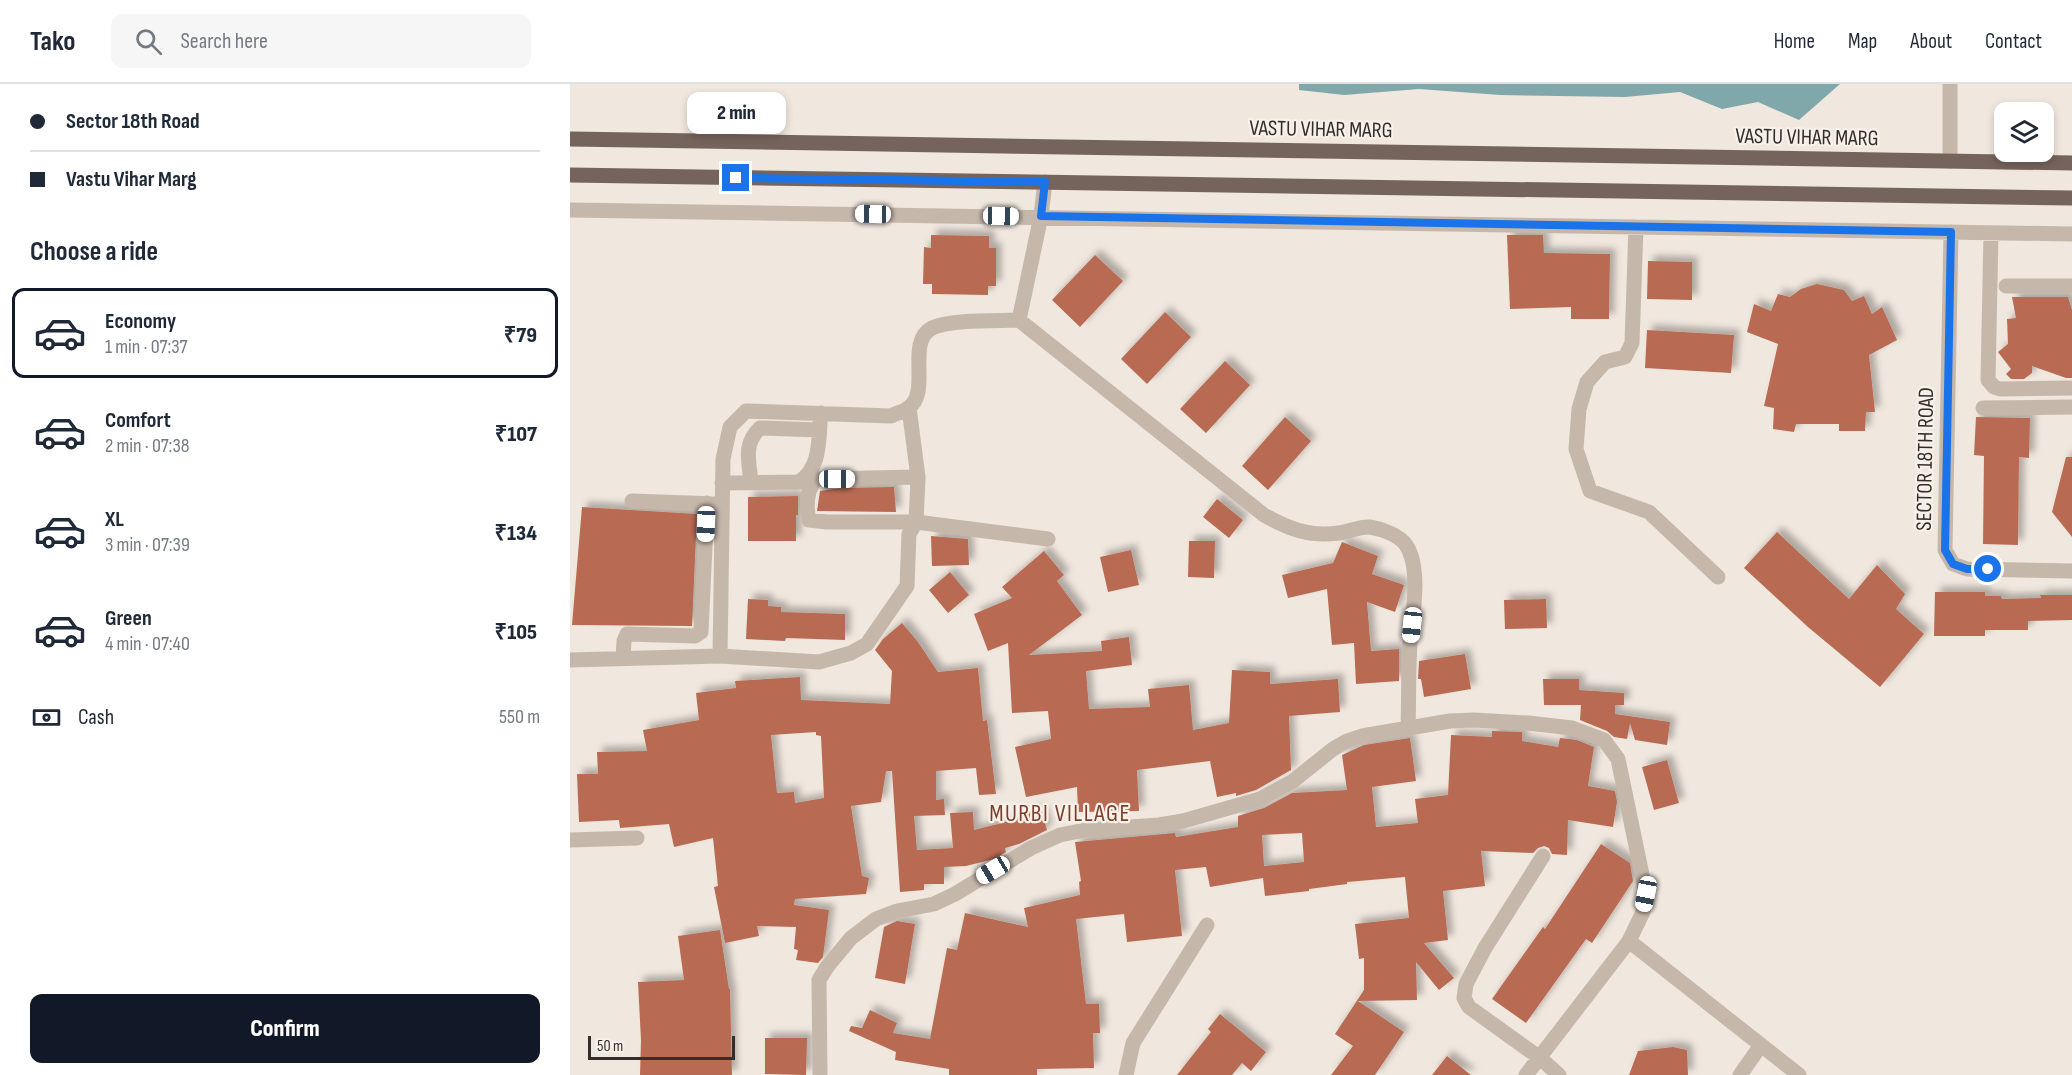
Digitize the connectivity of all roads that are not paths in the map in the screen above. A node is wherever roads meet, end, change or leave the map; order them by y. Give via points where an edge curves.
1 (1950, 84) edge
2 (570, 139) edge
3 (1950, 161) junction
4 (2072, 163) edge
5 (570, 175) edge
6 (1045, 182) junction
7 (2072, 198) edge
8 (570, 210) edge
9 (1041, 216) junction
10 (1636, 227) junction
11 (1951, 232) junction
12 (1991, 233) junction
13 (2072, 234) edge
14 (2006, 286) dead end
15 (2072, 286) edge
16 (1019, 320) junction
17 (2072, 388) edge
18 (2072, 407) edge
19 (909, 408) junction
20 (1983, 408) dead end
21 (821, 413) junction
22 (819, 430) junction
23 (918, 477) junction
24 (751, 482) junction
25 (722, 483) junction
26 (632, 501) dead end
27 (714, 504) junction
28 (916, 522) junction
29 (1048, 539) dead end
30 (2072, 571) edge
31 (1718, 577) dead end
32 (720, 656) junction
33 (623, 658) junction
34 (570, 660) edge
35 (1408, 728) junction
36 (637, 838) dead end
37 (570, 840) edge
38 (1543, 855) dead end
39 (1207, 926) dead end
40 (1629, 941) junction
41 (1761, 1046) junction
42 (1540, 1058) junction
43 (820, 1075) edge
44 (1126, 1075) edge
45 (1526, 1075) edge
46 (1559, 1075) edge
47 (1740, 1075) edge
48 (1799, 1075) edge

1 - 3 street
2 - 3 main road, VASTU VIHAR MARG
3 - 4 main road, VASTU VIHAR MARG
5 - 6 main road
6 - 7 main road
6 - 9 street
8 - 9 street
9 - 10 street
9 - 16 street
10 - 11 street
10 - 31 street via 1632,343 1625,357 1605,362 1587,382 1579,409 1576,449 1590,491 1649,512
11 - 12 street
11 - 30 street, SECTOR 18TH ROAD via 1945,550 1953,564 1967,569
12 - 13 street
12 - 17 street via 1988,380 2000,389
14 - 15 street
16 - 19 street via 943,324 929,329 920,341 917,397
16 - 35 street via 1264,515 1289,529 1311,533 1338,533 1368,526 1388,531 1406,545 1416,585
18 - 20 street
19 - 21 street via 891,416
19 - 23 street
21 - 22 street
21 - 25 street via 747,411 730,427
22 - 24 street via 817,458 809,475 800,482
22 - 24 street via 760,428 748,444
23 - 28 street
23 - 28 street via 817,479 812,483 807,508 809,520
24 - 25 street
25 - 27 street
26 - 27 street
27 - 32 street
27 - 33 street via 701,632 695,636 627,634
28 - 29 street
28 - 32 street via 909,534 907,586 867,644 819,662
32 - 33 street
33 - 34 street
35 - 40 street via 1474,720 1528,723 1572,728 1604,740 1618,759 1646,894 1643,912
35 - 43 street via 1347,741 1293,781 1260,799 1183,821 1060,835 934,904 876,918 851,938 819,980
36 - 37 street
38 - 42 street via 1485,948 1466,984 1464,998 1469,1007
39 - 44 street via 1133,1042
40 - 41 street
40 - 42 street
41 - 47 street
41 - 48 street
42 - 45 street
42 - 46 street

